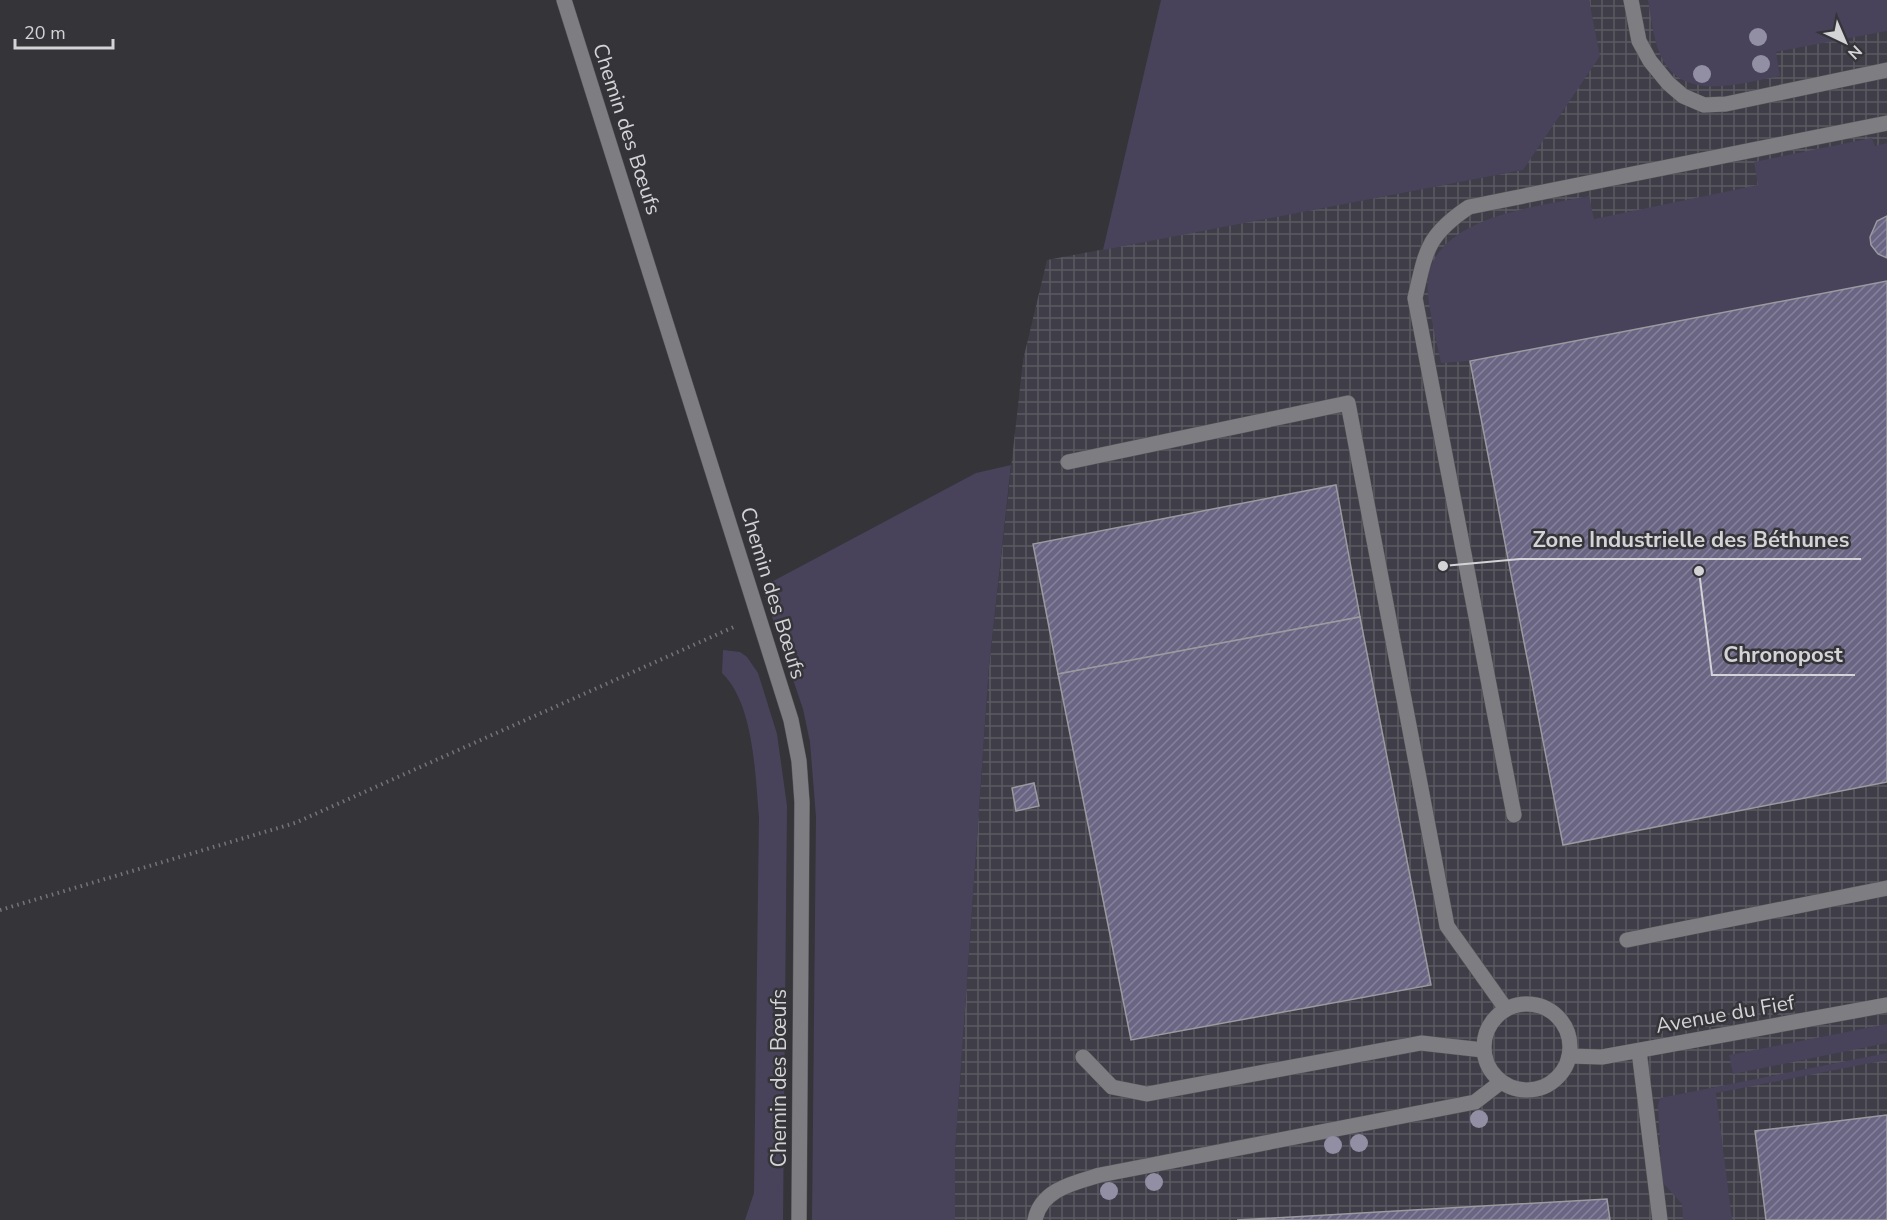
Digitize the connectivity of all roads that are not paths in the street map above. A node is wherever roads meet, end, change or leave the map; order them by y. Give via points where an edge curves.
1 (564, 0) edge
2 (1631, 0) edge
3 (1887, 70) edge
4 (1887, 123) edge
5 (1068, 462) dead end
6 (1514, 815) dead end
7 (1887, 888) edge
8 (1628, 940) dead end
9 (1887, 1005) edge
10 (1506, 1009) junction
11 (1483, 1050) junction
12 (1639, 1051) junction
13 (1569, 1056) junction
14 (1083, 1057) dead end
15 (1501, 1082) junction
16 (800, 1220) edge
17 (1035, 1220) edge
18 (1660, 1220) edge

1 - 16 street, Chemin des Bœufs via 759,616 800,761
2 - 3 street via 1639,41 1650,61 1683,96 1704,105 1726,104
4 - 6 street via 1469,207 1443,225 1425,255 1415,298
5 - 10 street via 1348,403 1447,926
7 - 8 street
9 - 12 street, Avenue du Fief
10 - 11 street via 1488,1026
10 - 13 street via 1530,1004 1553,1012 1568,1032
11 - 14 street via 1421,1043 1147,1094 1112,1087
11 - 15 street via 1492,1073
12 - 13 street, Avenue du Fief via 1602,1057
12 - 18 street
13 - 15 street via 1558,1077 1536,1089 1512,1088
15 - 17 street via 1475,1102 1069,1184 1041,1202

